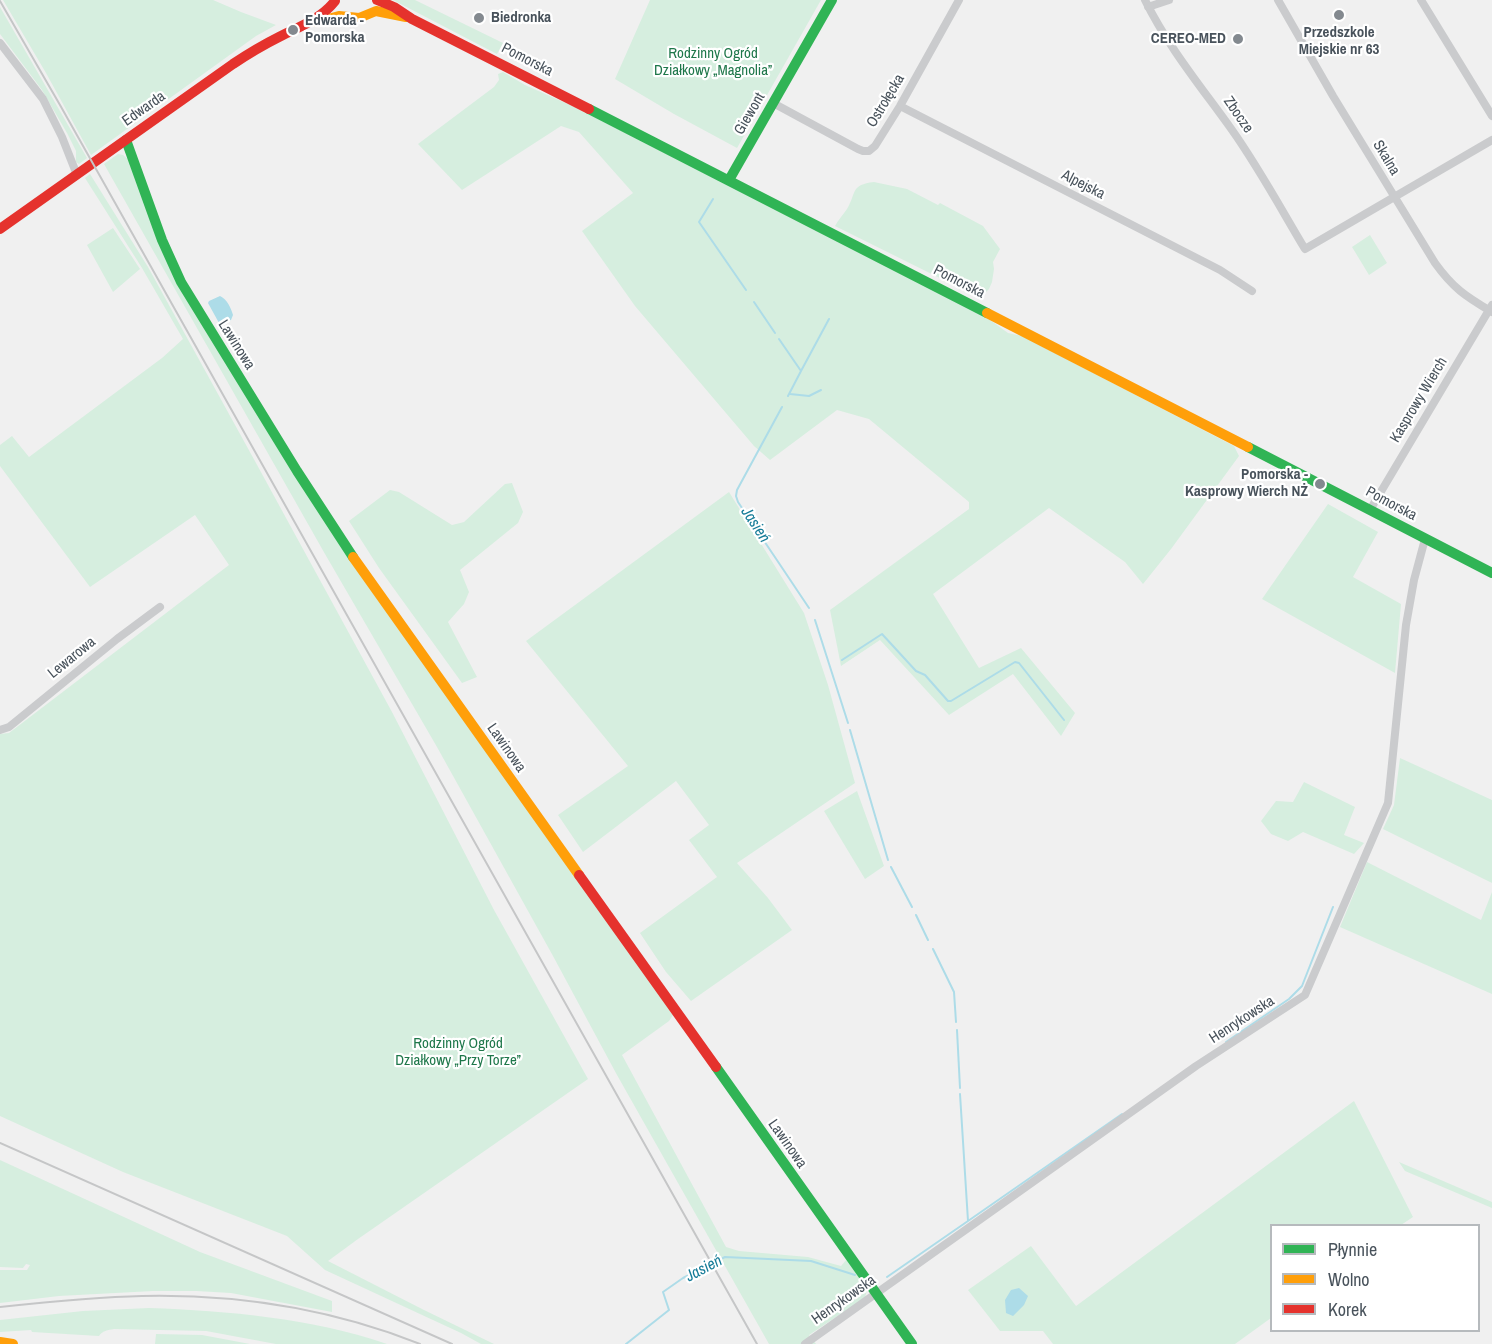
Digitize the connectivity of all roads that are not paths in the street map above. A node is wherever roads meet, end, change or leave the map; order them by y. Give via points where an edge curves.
1 (335, 0) edge
2 (374, 0) edge
3 (832, 0) edge
4 (959, 0) edge
5 (1169, 0) edge
6 (1278, 0) edge
7 (1421, 0) edge
8 (1147, 4) edge
9 (366, 14) junction
10 (346, 17) junction
11 (412, 19) junction
12 (311, 22) junction
13 (0, 43) edge
14 (773, 103) junction
15 (900, 106) junction
16 (1492, 116) edge
17 (126, 140) junction
18 (1492, 140) edge
19 (77, 174) junction
20 (729, 180) junction
21 (1394, 197) junction
22 (0, 229) edge
23 (1252, 291) dead end
24 (1491, 309) edge
25 (1370, 510) junction
26 (1425, 539) junction
27 (1492, 573) edge
28 (160, 607) dead end
29 (1, 730) edge
30 (876, 1294) junction
31 (0, 1342) edge
32 (13, 1344) edge
33 (804, 1344) edge
34 (912, 1344) edge

1 - 10 street
1 - 12 street, Edwarda
2 - 9 street
2 - 11 street, Pomorska
3 - 14 street, Giewont
4 - 15 street, Ostrołęcka
5 - 8 street
6 - 21 street, Skalna
7 - 16 street
8 - 21 street, Zbocze via 1234,133 1305,249
9 - 10 street, Pomorska
9 - 11 street, Pomorska via 376,11
10 - 12 street, Edwarda
11 - 20 street, Pomorska
12 - 17 street, Edwarda via 233,64
13 - 19 street via 47,106
14 - 15 street, Ostrołęcka via 863,151 873,149
14 - 20 street, Giewont
15 - 23 street, Alpejska via 1220,270
17 - 19 street, Edwarda
17 - 30 street, Lawinowa via 162,240 185,290 334,529
18 - 21 street
19 - 22 street, Edwarda
20 - 25 street, Pomorska
21 - 24 street, Skalna via 1454,287
24 - 25 street, Kasprowy Wierch
25 - 26 street, Pomorska
26 - 27 street, Pomorska
26 - 30 street, Henrykowska via 1406,624 1388,803 1305,995 1196,1066
28 - 29 street, Lewarowa
30 - 33 street, Henrykowska
30 - 34 street, Lawinowa
31 - 32 street

